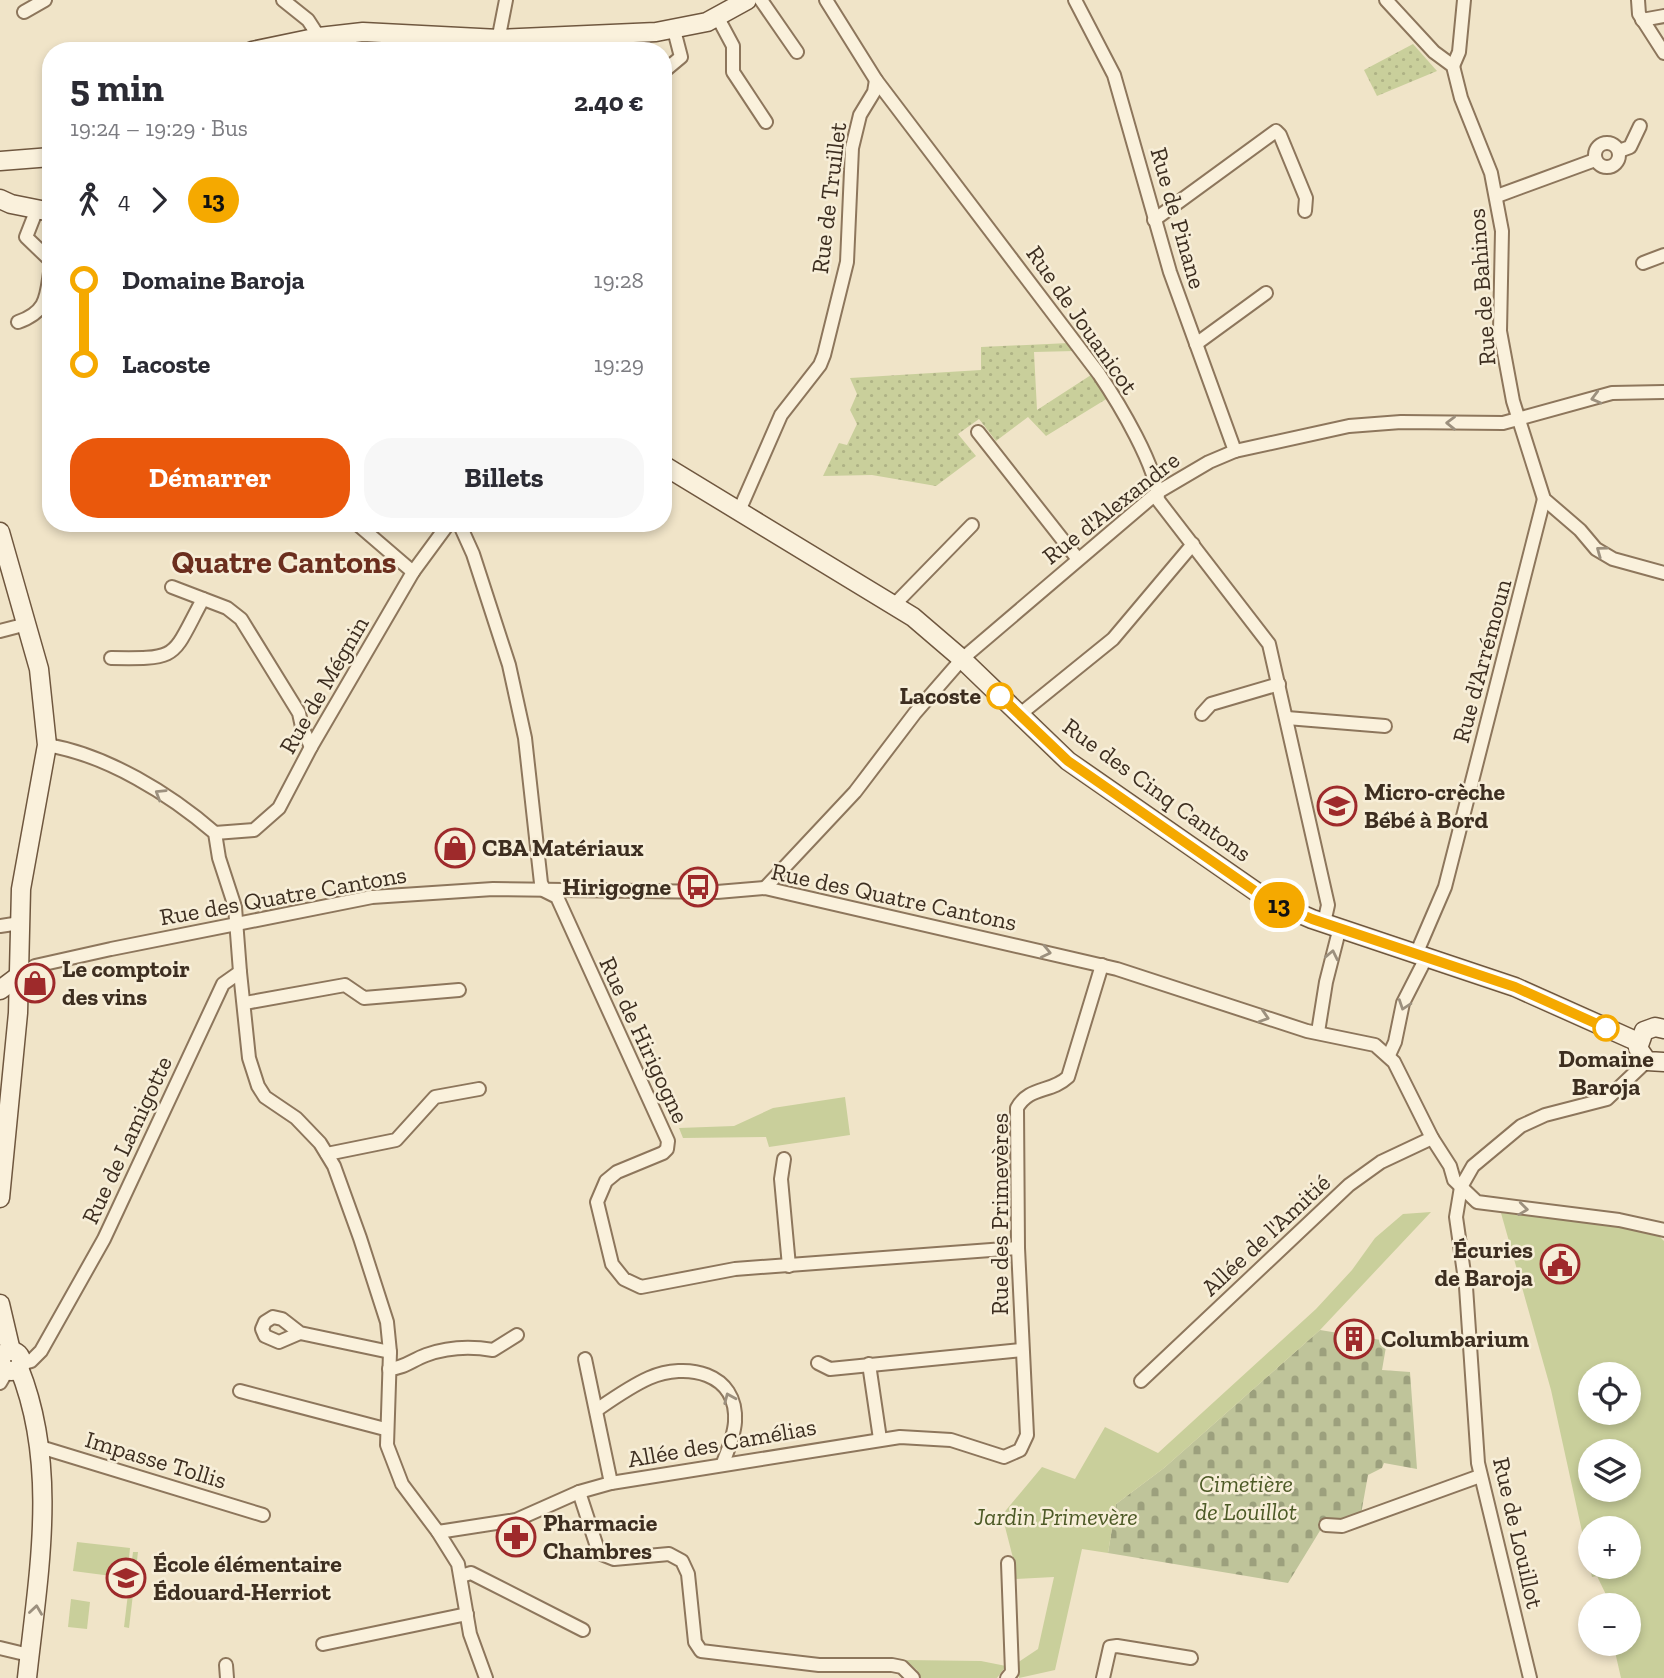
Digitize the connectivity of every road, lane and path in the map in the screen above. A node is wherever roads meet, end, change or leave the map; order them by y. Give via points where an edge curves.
1 (45, 0) edge
2 (283, 0) edge
3 (506, 0) edge
4 (747, 0) edge
5 (761, 0) edge
6 (826, 0) edge
7 (1076, 0) edge
8 (1386, 0) edge
9 (1464, 0) edge
10 (1638, 0) edge
11 (24, 12) dead end
12 (1664, 16) edge
13 (718, 18) junction
14 (1642, 20) junction
15 (674, 30) junction
16 (307, 42) edge
17 (467, 42) edge
18 (498, 42) edge
19 (532, 42) edge
20 (797, 52) dead end
21 (1664, 53) edge
22 (672, 64) edge
23 (1453, 66) junction
24 (876, 80) junction
25 (765, 122) dead end
26 (1640, 127) dead end
27 (42, 158) edge
28 (0, 161) edge
29 (1497, 196) junction
30 (0, 199) edge
31 (42, 210) edge
32 (1305, 211) dead end
33 (42, 213) edge
34 (1154, 220) junction
35 (42, 252) edge
36 (1664, 255) edge
37 (1643, 263) dead end
38 (1266, 293) dead end
39 (42, 307) edge
40 (18, 322) dead end
41 (1196, 344) junction
42 (1664, 392) edge
43 (1518, 420) junction
44 (978, 432) dead end
45 (1235, 452) junction
46 (672, 470) edge
47 (1158, 492) junction
48 (1544, 499) junction
49 (739, 511) junction
50 (972, 525) dead end
51 (366, 532) edge
52 (442, 532) edge
53 (463, 532) edge
54 (0, 533) edge
55 (1193, 544) junction
56 (1077, 558) junction
57 (413, 572) junction
58 (1664, 573) edge
59 (172, 587) dead end
60 (203, 598) junction
61 (894, 605) junction
62 (27, 624) junction
63 (0, 631) edge
64 (111, 658) dead end
65 (962, 659) junction
66 (1279, 684) junction
67 (1202, 714) dead end
68 (1019, 715) junction
69 (1287, 718) junction
70 (1385, 726) dead end
71 (47, 746) junction
72 (311, 747) junction
73 (215, 834) junction
74 (765, 888) junction
75 (545, 891) junction
76 (20, 923) junction
77 (235, 923) junction
78 (1332, 925) junction
79 (0, 926) edge
80 (1422, 954) junction
81 (1102, 965) junction
82 (240, 972) junction
83 (20, 975) junction
84 (0, 990) edge
85 (459, 990) dead end
86 (246, 1003) junction
87 (1664, 1029) edge
88 (1318, 1032) junction
89 (1638, 1042) junction
90 (1389, 1055) junction
91 (1655, 1061) edge
92 (6, 1072) edge
93 (479, 1089) dead end
94 (1432, 1138) junction
95 (327, 1154) junction
96 (784, 1159) dead end
97 (1461, 1187) junction
98 (0, 1198) edge
99 (1664, 1230) edge
100 (1018, 1248) junction
101 (789, 1266) junction
102 (0, 1304) edge
103 (300, 1333) dead end
104 (517, 1335) dead end
105 (1022, 1350) junction
106 (390, 1352) junction
107 (585, 1359) dead end
108 (818, 1363) dead end
109 (869, 1364) junction
110 (8, 1365) edge
111 (389, 1368) junction
112 (1141, 1381) dead end
113 (240, 1391) dead end
114 (598, 1409) junction
115 (385, 1429) junction
116 (880, 1438) junction
117 (37, 1446) junction
118 (1017, 1453) joint
119 (723, 1463) junction
120 (1480, 1476) junction
121 (611, 1483) junction
122 (579, 1492) junction
123 (263, 1515) dead end
124 (1326, 1525) dead end
125 (438, 1532) junction
126 (1008, 1563) dead end
127 (461, 1576) junction
128 (467, 1614) junction
129 (583, 1630) dead end
130 (323, 1644) dead end
131 (0, 1648) edge
132 (29, 1655) junction
133 (1191, 1658) dead end
134 (27, 1678) edge
135 (486, 1678) edge
136 (913, 1678) edge
137 (1007, 1678) edge
138 (1102, 1678) edge
139 (1530, 1678) edge

1 - 11 street
2 - 16 street via 309,20
3 - 18 street
4 - 13 street
5 - 20 street
6 - 24 street, Rue de Jouanicot
7 - 34 street, Rue de Pinane via 1114,75
8 - 23 street
9 - 23 street via 1459,52
10 - 14 street
12 - 14 street
13 - 15 street
13 - 25 street via 733,46 733,72
14 - 21 street
15 - 19 street
15 - 22 street via 681,57
16 - 17 street via 377,33
23 - 29 street, Rue de Bahinos
24 - 47 street, Rue de Jouanicot via 1099,374 1120,408
24 - 49 street, Rue de Truillet via 852,148 847,262 824,355 781,415
26 - 29 street via 1630,147 1619,151 1606,143 1600,145 1595,160
27 - 28 street
29 - 43 street, Rue de Bahinos via 1502,231 1500,331
30 - 31 street
32 - 34 street via 1306,198 1276,131
33 - 35 street via 26,237
34 - 41 street, Rue de Pinane
36 - 37 street
38 - 41 street
39 - 40 street via 33,317
41 - 45 street, Rue de Pinane
42 -> 43 street, Rue d'Alexandre via 1612,393
43 -> 45 street, Rue d'Alexandre via 1349,426
43 - 48 street, Rue de Bahinos
44 - 56 street
45 - 47 street, Rue d'Alexandre via 1209,461
46 - 49 street, Rue des Cinq Cantons
47 - 55 street, Rue de Jouanicot via 1158,500
47 - 56 street, Rue d'Alexandre
58 -> 48 street via 1613,559 1596,549
48 - 80 street, Rue d'Arrémoun via 1445,887
49 - 61 street, Rue des Cinq Cantons
50 - 61 street
51 - 57 street
52 - 57 street, Rue de Mégnin
53 - 75 street, Rue de Hirigogne via 509,665 525,738
54 - 62 street
55 - 66 street, Rue de Jouanicot via 1266,636
55 - 68 street via 1113,639
56 - 65 street, Rue d'Alexandre
57 - 72 street, Rue de Mégnin
59 - 60 street
60 - 64 street via 175,651 158,659
60 - 72 street via 241,619 299,713
61 - 65 street, Rue des Cinq Cantons
62 - 63 street
62 - 71 street via 39,669
65 - 68 street, Rue des Cinq Cantons
65 - 74 street, Rue d'Alexandre via 855,792
66 - 67 street via 1211,704
66 - 69 street, Rue de Jouanicot
68 - 78 street, Rue des Cinq Cantons via 1068,761 1238,880 1268,900
69 - 70 street
69 - 78 street, Rue de Jouanicot
73 -> 71 street via 108,764
71 - 76 street via 24,868
72 - 73 street, Rue de Mégnin via 271,818 254,830
73 - 77 street via 235,907
74 - 75 street, Rue des Quatre Cantons
74 -> 81 street, Rue des Quatre Cantons
75 - 77 street, Rue des Quatre Cantons via 391,895
75 - 101 street, Rue de Hirigogne via 557,897 668,1141 663,1153 617,1172 600,1190 598,1211 612,1264 632,1285 651,1287 735,1269
76 - 79 street
76 - 83 street
77 - 82 street
77 - 83 street, Rue des Quatre Cantons via 35,966
78 - 80 street, Rue des Cinq Cantons
88 -> 78 street, Rue de Jouanicot
80 - 89 street, Rue des Cinq Cantons via 1515,987
80 -> 90 street, Rue d'Arrémoun
81 -> 88 street, Rue des Quatre Cantons
81 - 100 street, Rue des Primevères via 1068,1077 1028,1093 1017,1108
82 - 86 street
82 - 110 street, Rue de Lamigotte via 223,984 104,1238 37,1357
83 - 84 street
83 - 92 street
85 - 86 street via 364,998 345,985
86 - 95 street via 249,1058 257,1086 309,1130
87 - 89 street via 1649,1028
88 - 90 street, Rue des Quatre Cantons via 1363,1041
89 - 91 street via 1639,1053
90 - 94 street
91 - 97 street via 1606,1099 1545,1115 1517,1129 1473,1166
92 - 98 street
93 - 95 street via 435,1097 396,1140
94 - 97 street
94 - 112 street, Allée de l'Amitié via 1381,1162 1349,1185
95 - 106 street via 382,1303
96 - 101 street
97 -> 99 street via 1485,1204
97 - 120 street, Rue de Louillot via 1455,1217 1466,1287
100 - 101 street, Rue de Hirigogne
100 - 105 street, Rue des Primevères
102 - 110 street
103 - 106 street
104 - 111 street via 493,1350 469,1345
105 - 109 street
105 - 118 street, Rue des Primevères via 1027,1435
106 - 111 street
107 - 114 street
108 - 109 street via 830,1368
109 - 116 street
110 - 117 street via 31,1398
111 - 115 street
113 - 115 street
119 -> 114 street via 735,1420 727,1390 715,1377 696,1371 650,1377
114 - 121 street
115 - 125 street via 397,1476
116 - 118 street, Allée des Camélias via 937,1437 999,1456
116 - 119 street, Allée des Camélias
117 - 123 street, Impasse Tollis
132 -> 117 street via 43,1541
119 - 121 street, Allée des Camélias
120 - 124 street via 1342,1526
120 - 139 street, Rue de Louillot
121 - 122 street, Allée des Camélias
122 - 125 street, Allée des Camélias via 516,1520
122 - 136 street via 599,1553 614,1559 669,1553 681,1561 688,1574 695,1642 701,1651 819,1665 892,1665
125 - 127 street
126 - 137 street via 1012,1665
127 - 128 street
127 - 129 street via 471,1573
128 - 130 street
128 - 135 street
131 - 132 street
132 - 134 street
133 - 138 street via 1110,1647

